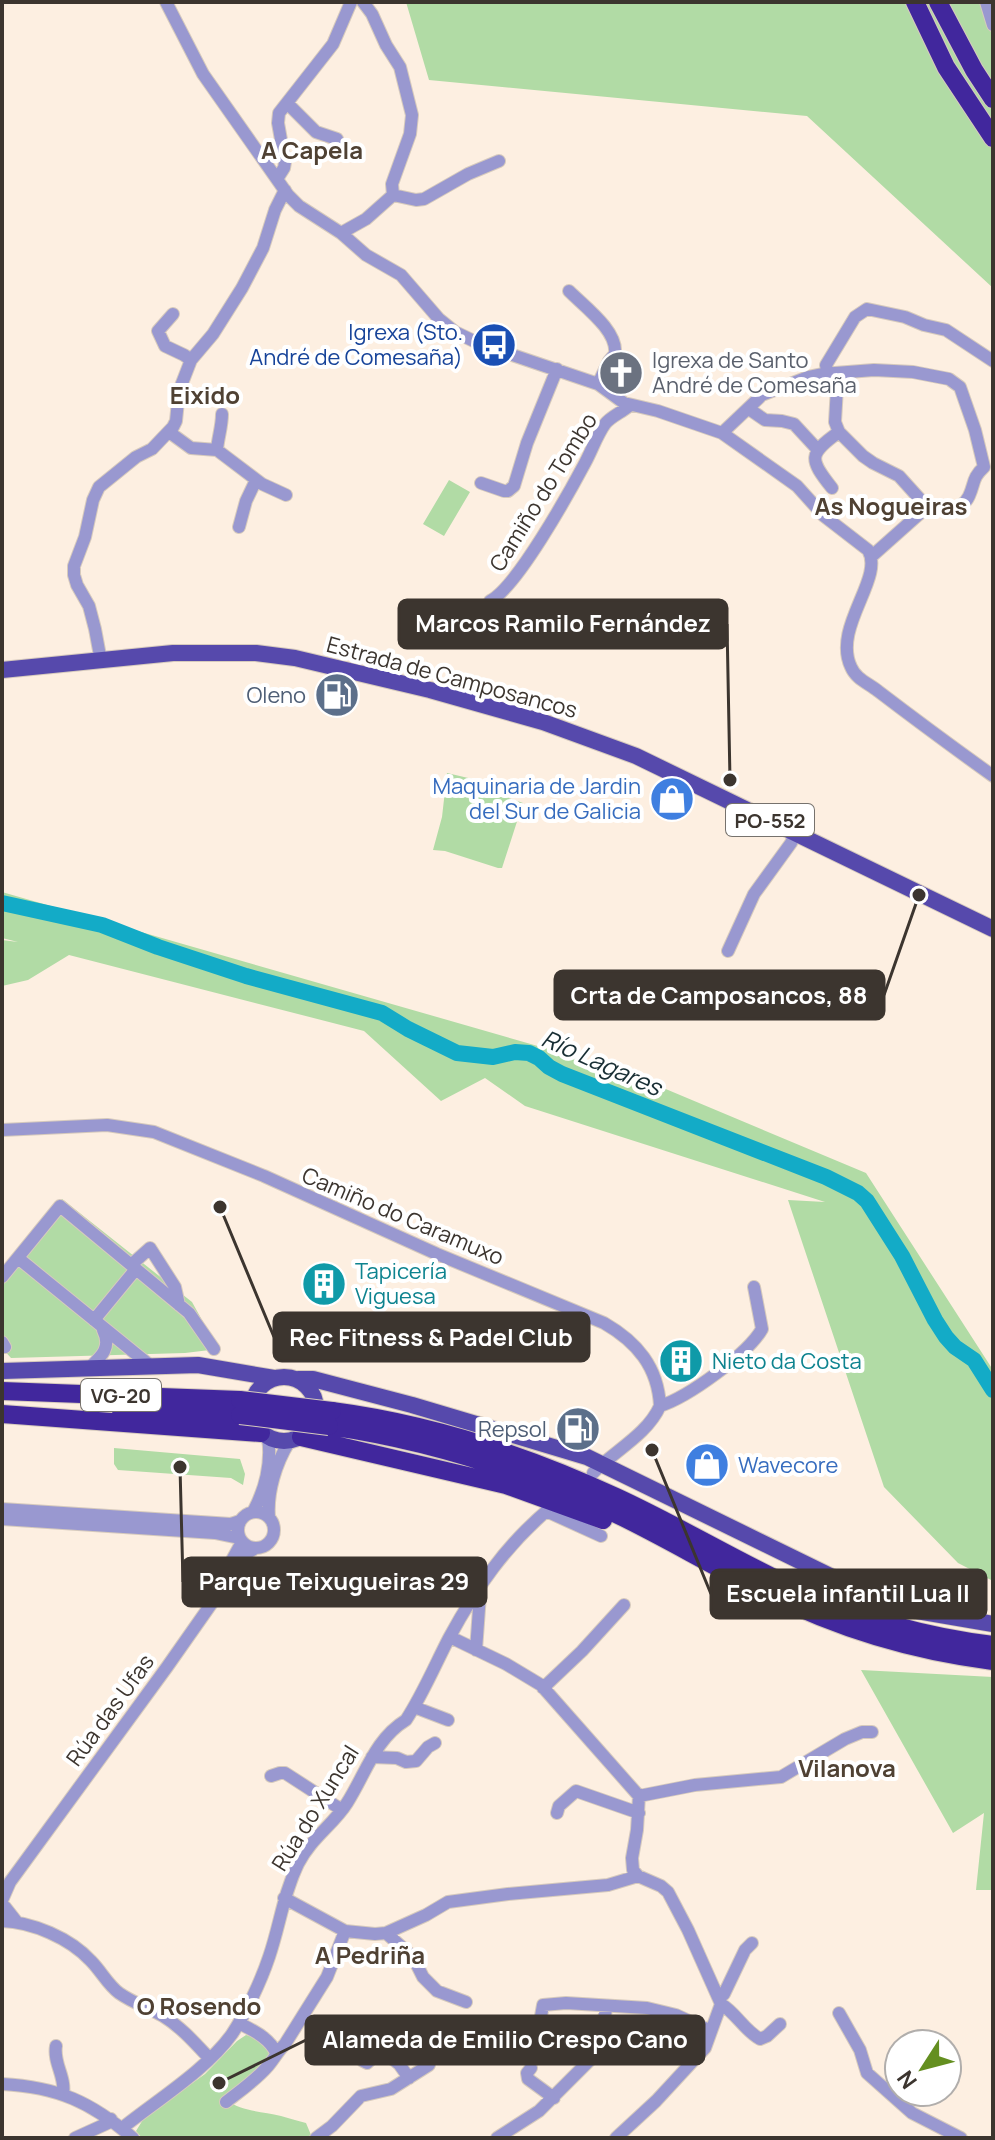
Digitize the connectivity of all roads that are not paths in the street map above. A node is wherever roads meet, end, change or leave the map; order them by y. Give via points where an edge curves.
1 (166, 2) edge
2 (351, 2) edge
3 (363, 2) edge
4 (907, 2) edge
5 (915, 2) edge
6 (938, 2) edge
7 (986, 2) edge
8 (993, 25) edge
9 (946, 67) junction
10 (993, 99) edge
11 (287, 103) junction
12 (993, 138) edge
13 (337, 139) dead end
14 (499, 161) dead end
15 (281, 185) junction
16 (393, 195) junction
17 (341, 233) junction
18 (569, 291) dead end
19 (173, 314) dead end
20 (191, 360) junction
21 (993, 361) edge
22 (557, 369) junction
23 (830, 374) junction
24 (598, 384) junction
25 (630, 405) junction
26 (749, 409) junction
27 (222, 414) dead end
28 (169, 432) junction
29 (839, 432) junction
30 (722, 433) junction
31 (217, 450) junction
32 (818, 450) junction
33 (988, 470) edge
34 (256, 480) junction
35 (481, 483) dead end
36 (832, 488) dead end
37 (286, 495) dead end
38 (927, 507) junction
39 (239, 527) dead end
40 (872, 556) junction
41 (490, 601) dead end
42 (101, 661) junction
43 (2, 670) edge
44 (993, 776) edge
45 (796, 832) junction
46 (993, 929) edge
47 (728, 951) dead end
48 (6, 1130) edge
49 (18, 1258) junction
50 (134, 1267) junction
51 (2, 1277) edge
52 (754, 1287) dead end
53 (179, 1305) junction
54 (98, 1324) junction
55 (214, 1349) dead end
56 (152, 1367) junction
57 (88, 1369) junction
58 (2, 1371) edge
59 (239, 1371) junction
60 (274, 1378) junction
61 (298, 1379) junction
62 (259, 1388) junction
63 (346, 1388) junction
64 (2, 1391) edge
65 (660, 1406) junction
66 (2, 1408) edge
67 (240, 1408) junction
68 (2, 1414) edge
69 (326, 1414) junction
70 (264, 1435) junction
71 (295, 1439) junction
72 (597, 1468) junction
73 (2, 1509) edge
74 (253, 1512) junction
75 (269, 1517) junction
76 (2, 1519) edge
77 (240, 1521) junction
78 (601, 1536) dead end
79 (240, 1540) junction
80 (254, 1549) junction
81 (733, 1576) junction
82 (480, 1595) dead end
83 (624, 1605) dead end
84 (993, 1624) edge
85 (450, 1637) junction
86 (993, 1645) edge
87 (476, 1650) junction
88 (993, 1661) edge
89 (543, 1688) junction
90 (414, 1707) junction
91 (448, 1720) dead end
92 (872, 1732) dead end
93 (435, 1743) dead end
94 (372, 1757) junction
95 (271, 1776) dead end
96 (639, 1796) junction
97 (342, 1810) junction
98 (557, 1813) dead end
99 (639, 1813) junction
100 (638, 1876) junction
101 (2, 1878) edge
102 (284, 1898) junction
103 (3, 1908) edge
104 (345, 1931) junction
105 (386, 1933) junction
106 (752, 1943) dead end
107 (720, 2001) junction
108 (466, 2002) dead end
109 (607, 2006) junction
110 (839, 2013) dead end
111 (239, 2023) junction
112 (780, 2024) dead end
113 (711, 2031) junction
114 (538, 2033) dead end
115 (56, 2046) dead end
116 (276, 2053) junction
117 (209, 2058) junction
118 (363, 2061) dead end
119 (429, 2065) dead end
120 (531, 2068) dead end
121 (409, 2078) junction
122 (2, 2084) edge
123 (63, 2094) junction
124 (554, 2098) junction
125 (226, 2102) dead end
126 (111, 2119) junction
127 (123, 2129) junction
128 (75, 2138) edge
129 (133, 2138) edge
130 (316, 2138) edge
131 (497, 2138) edge
132 (616, 2138) edge
133 (961, 2138) edge

1 - 15 street via 203,74
2 - 11 street via 333,44
3 - 16 street via 400,67 412,115
4 - 9 highway
5 - 9 highway
6 - 10 highway
7 - 8 street
9 - 12 highway
11 - 13 street via 316,132
11 - 15 street via 278,118 285,162
14 - 16 street via 420,200
15 - 17 street via 299,206
15 - 20 street via 263,248 213,334
16 - 17 street
17 - 22 street via 401,275 455,332
18 - 24 street via 616,344
19 - 20 street via 158,331 165,346
20 - 28 street
21 - 23 street via 946,330 867,309 855,317 827,361
22 - 24 street
22 - 35 street via 514,486 504,491
23 - 26 street via 774,389
23 - 29 street via 837,387
23 - 33 street via 884,370 955,382
24 - 25 street
25 - 30 street
25 - 41 street, Camiño do Tombo via 606,422 543,534 511,582
26 - 30 street
26 - 32 street via 765,420 794,424
27 - 31 street
28 - 31 street via 191,448
28 - 42 street via 113,474 93,500 74,575 89,606
29 - 32 street
29 - 38 street via 863,456 899,476
30 - 40 street via 797,486
31 - 34 street
32 - 36 street via 815,466
33 - 38 street via 975,477 965,503 948,509
34 - 37 street
34 - 39 street
38 - 40 street
40 - 44 street via 846,640 852,671
42 - 43 main road, Estrada de Camposancos / PO-552
42 - 45 main road, Estrada de Camposancos / PO-552 via 173,653 256,653 418,687 589,737
45 - 46 main road, Estrada de Camposancos / PO-552
45 - 47 street via 754,894
48 - 65 street, Camiño do Caramuxo via 129,1127 167,1136 264,1176 618,1331 647,1362
49 - 50 street via 60,1206
49 - 51 street
49 - 54 street
50 - 53 street
50 - 53 street via 150,1248 175,1287
50 - 54 street
52 - 65 street via 762,1329 756,1340 720,1370
53 - 55 street
54 - 56 street
54 - 57 street via 108,1341 103,1355
56 - 57 main road
56 - 59 main road via 198,1365
57 - 58 main road
59 - 60 main road
59 - 62 main road
60 - 61 main road
60 - 62 main road
61 - 63 main road
61 - 69 main road
62 - 70 main road via 251,1411
63 - 69 main road via 324,1397
63 - 72 main road via 531,1439
64 - 67 highway, VG-20
65 - 72 street
66 - 67 highway, VG-20
67 - 69 highway, VG-20, bridge
68 - 70 highway
69 - 71 main road
69 - 81 highway, VG-20 via 532,1478 615,1513
69 - 86 highway, VG-20 via 390,1420 493,1447 619,1498 842,1608 921,1633
70 - 71 main road via 282,1442
70 - 74 street via 271,1453
71 - 75 street, Rúa das Ufas via 282,1453 268,1501
71 - 81 highway via 506,1485 617,1525 716,1573
72 - 84 main road via 863,1592 917,1611
73 - 77 street
74 - 75 street
74 - 77 street
75 - 80 street, Rúa das Ufas via 275,1528 272,1540
76 - 79 street via 215,1533
77 - 79 street, Rúa das Ufas
78 - 85 street, Rúa do Xuncal via 548,1509 506,1550
79 - 80 street
79 - 101 street, Rúa das Ufas via 234,1559
80 - 103 street, Rúa das Ufas via 10,1882
81 - 88 highway, VG-20 via 865,1634
82 - 87 street
83 - 89 street
85 - 87 street
85 - 90 street, Rúa do Xuncal
87 - 89 street
89 - 96 street
90 - 91 street
90 - 94 street, Rúa do Xuncal
92 - 96 street via 845,1739 781,1777
93 - 94 street via 416,1761
94 - 97 street, Rúa do Xuncal
95 - 97 street via 285,1773
96 - 99 street
97 - 102 street, Rúa do Xuncal via 305,1852
98 - 99 street via 576,1791
99 - 100 street via 632,1858
100 - 105 street via 608,1885 448,1902
100 - 107 street via 668,1892
102 - 104 street
102 - 111 street, Rúa do Xuncal via 269,1957
103 - 117 street via 16,1921 69,1944 112,1987 165,2017
104 - 105 street
104 - 116 street via 327,1977
105 - 108 street via 413,1957 437,1991
106 - 107 street
107 - 112 street via 760,2039
107 - 113 street
109 - 113 street via 647,2008
109 - 114 street via 543,2005
109 - 124 street via 594,2056
110 - 133 street via 867,2073 912,2113
111 - 116 street via 269,2042
111 - 117 street, Rúa do Xuncal
113 - 132 street via 696,2059
115 - 123 street
116 - 125 street
117 - 127 street, Rúa do Xuncal
118 - 121 street via 383,2051
119 - 121 street
120 - 124 street via 528,2079
121 - 130 street via 361,2096
122 - 123 street
123 - 126 street
124 - 131 street
126 - 127 street
126 - 128 street
127 - 129 street

